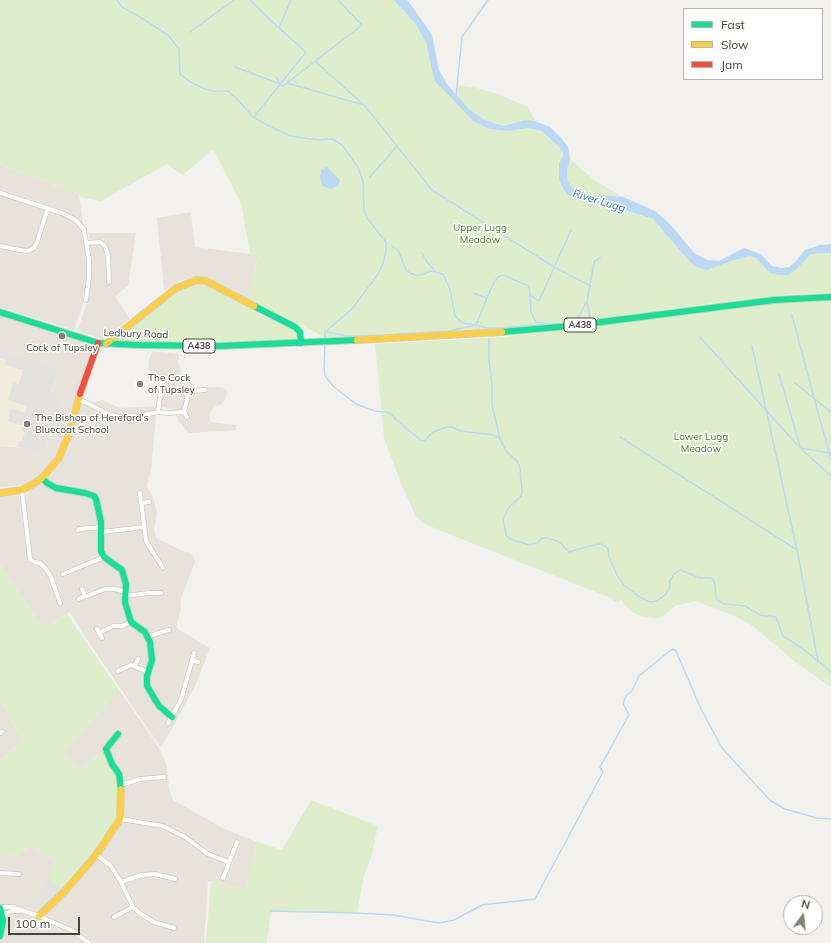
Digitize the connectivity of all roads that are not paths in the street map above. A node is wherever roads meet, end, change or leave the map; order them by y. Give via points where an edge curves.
1 (0, 193) edge
2 (48, 208) junction
3 (87, 243) junction
4 (0, 246) edge
5 (109, 282) dead end
6 (831, 297) edge
7 (86, 300) dead end
8 (0, 312) edge
9 (98, 343) junction
10 (301, 343) junction
11 (106, 344) junction
12 (163, 376) dead end
13 (205, 390) dead end
14 (184, 391) dead end
15 (187, 396) junction
16 (83, 401) dead end
17 (158, 412) junction
18 (184, 412) junction
19 (187, 417) dead end
20 (42, 478) junction
21 (22, 490) junction
22 (140, 492) dead end
23 (0, 493) edge
24 (149, 502) dead end
25 (141, 503) junction
26 (75, 525) dead end
27 (144, 527) junction
28 (101, 530) junction
29 (104, 557) junction
30 (163, 568) dead end
31 (63, 574) dead end
32 (82, 589) dead end
33 (125, 593) junction
34 (160, 593) dead end
35 (85, 596) junction
36 (79, 600) dead end
37 (60, 603) dead end
38 (131, 622) junction
39 (169, 630) dead end
40 (149, 636) junction
41 (102, 638) dead end
42 (194, 653) dead end
43 (138, 659) dead end
44 (192, 660) junction
45 (198, 662) dead end
46 (135, 665) junction
47 (118, 671) dead end
48 (148, 672) junction
49 (172, 717) junction
50 (168, 723) dead end
51 (118, 734) dead end
52 (164, 778) dead end
53 (121, 785) junction
54 (120, 819) junction
55 (237, 842) dead end
56 (96, 855) junction
57 (228, 862) junction
58 (0, 873) edge
59 (19, 874) dead end
60 (223, 878) dead end
61 (175, 879) dead end
62 (121, 882) junction
63 (0, 907) edge
64 (133, 907) junction
65 (22, 910) junction
66 (3, 915) junction
67 (40, 916) junction
68 (114, 917) dead end
69 (174, 928) dead end
70 (0, 936) edge
71 (89, 943) edge

1 - 2 street
2 - 3 street via 76,220 84,230
2 - 4 street via 34,248 28,251
3 - 5 street via 100,242 105,246
3 - 7 street via 89,278
6 - 10 main road, A438 via 774,300 526,330
8 - 9 main road, Ledbury Road / A438
9 - 11 main road, Ledbury Road / A438
9 - 20 main road via 65,446 59,458
10 - 11 main road, Ledbury Road / A438 via 220,346
10 - 11 main road via 300,332 295,327 206,281 197,280 176,288
12 - 17 street
13 - 15 street via 188,392
14 - 15 street
15 - 18 street
16 - 17 street via 118,417
17 - 18 street
18 - 19 street
20 - 21 main road
20 - 28 main road via 56,488 94,496
21 - 23 main road
21 - 37 street via 30,559 46,569
22 - 25 street
24 - 25 street
25 - 27 street
26 - 28 street via 79,530
27 - 28 street
27 - 30 street via 146,541
28 - 29 main road via 101,552
29 - 31 street via 73,573
29 - 33 main road via 122,570 126,580
32 - 35 street
33 - 34 street
33 - 35 street via 105,589
33 - 38 main road
35 - 36 street
38 - 40 main road
38 - 41 street via 98,631
39 - 40 street
40 - 48 main road via 152,660
42 - 44 street
43 - 46 street
44 - 45 street
44 - 49 street via 181,700
46 - 47 street
46 - 48 street
48 - 49 main road via 146,680 149,690 159,706
49 - 50 street
51 - 53 main road via 106,749 119,774
52 - 53 street via 140,779
53 - 54 main road
54 - 56 main road
54 - 57 street via 163,826 186,837 208,854
55 - 57 street
56 - 62 street via 110,865
56 - 67 main road
57 - 60 street
58 - 59 street
61 - 62 street via 142,874
62 - 64 street
63 - 65 street
63 - 66 main road
64 - 68 street
64 - 69 street via 154,922
65 - 66 street
65 - 67 street
66 - 70 main road
67 - 71 street

